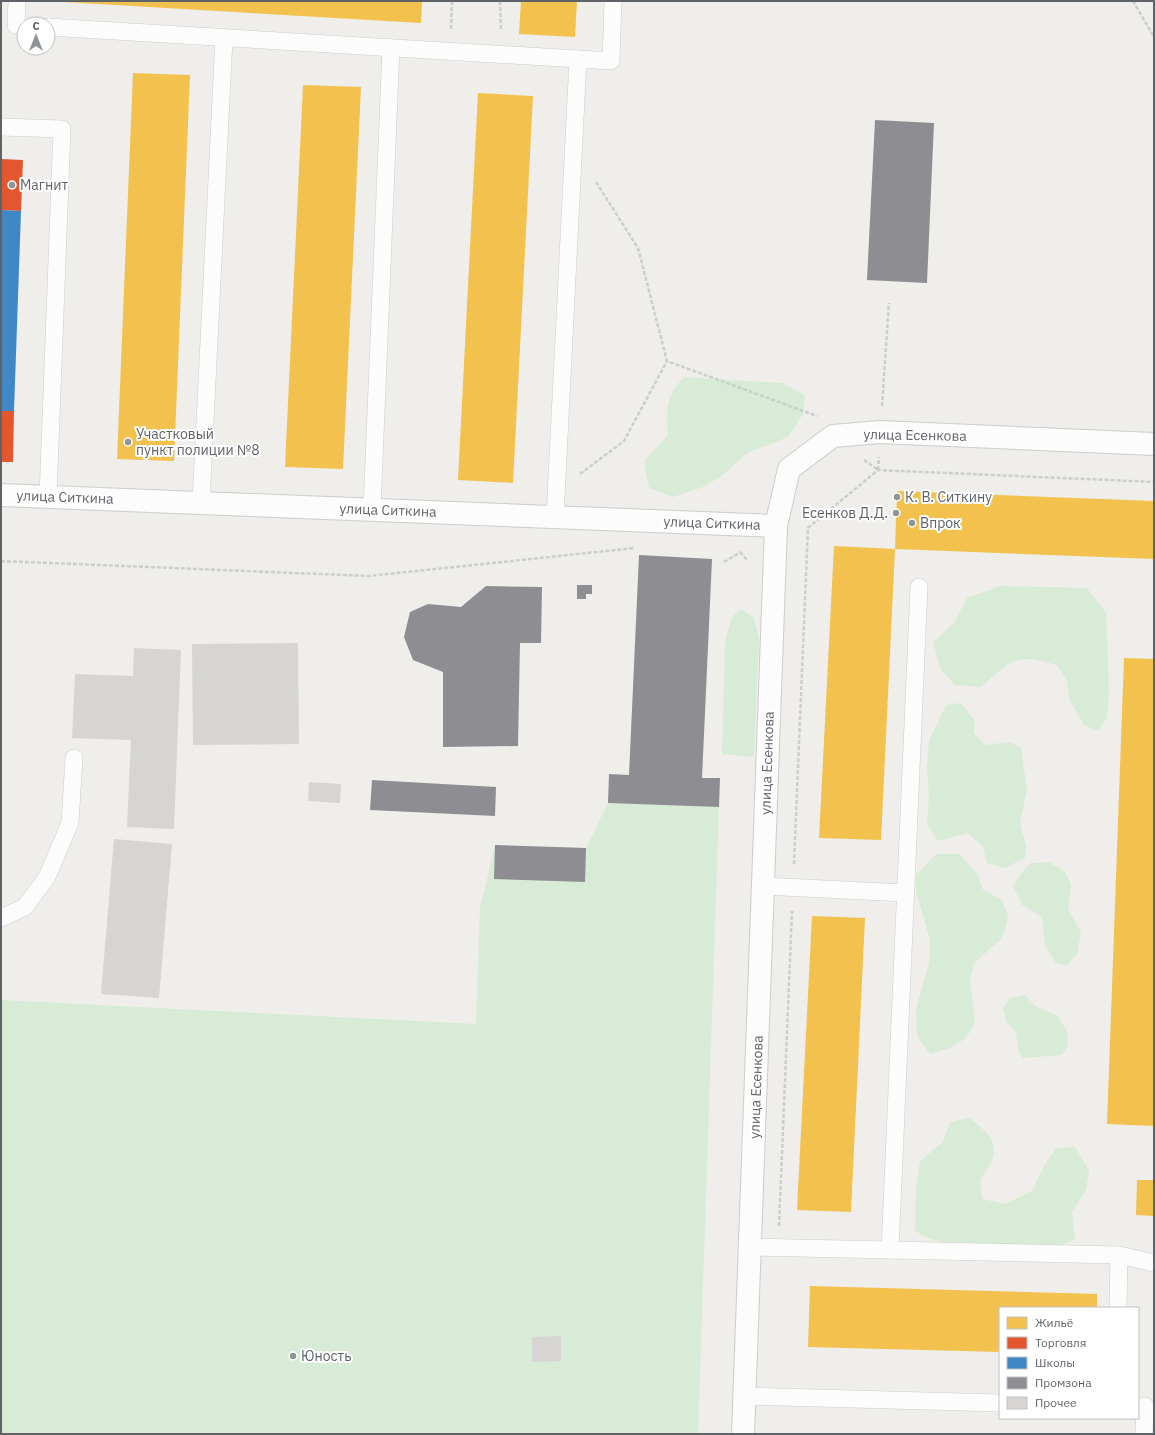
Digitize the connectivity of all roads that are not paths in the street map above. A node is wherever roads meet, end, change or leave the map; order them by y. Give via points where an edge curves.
1 (17, 1) edge
2 (613, 1) edge
3 (14, 25) edge
4 (56, 28) edge
5 (224, 38) junction
6 (392, 48) junction
7 (578, 59) junction
8 (1, 127) edge
9 (1154, 444) edge
10 (1, 495) edge
11 (48, 497) junction
12 (201, 503) junction
13 (372, 509) junction
14 (555, 517) junction
15 (776, 526) junction
16 (919, 588) dead end
17 (74, 758) dead end
18 (763, 886) junction
19 (905, 893) junction
20 (1, 918) edge
21 (750, 1247) junction
22 (890, 1250) junction
23 (1119, 1255) junction
24 (1154, 1263) edge
25 (1118, 1307) edge
26 (744, 1396) junction
27 (999, 1403) edge
28 (1146, 1407) edge
29 (743, 1434) edge
30 (1144, 1434) edge

1 - 3 lane
2 - 7 lane via 610,61
4 - 5 lane
5 - 6 lane
5 - 12 lane
6 - 7 lane
6 - 13 lane
7 - 14 lane
8 - 11 lane via 62,129
9 - 15 street, улица Есенкова via 880,432 833,436 789,469
10 - 11 street, улица Ситкина
11 - 12 street, улица Ситкина
12 - 13 street, улица Ситкина
13 - 14 street, улица Ситкина
14 - 15 street, улица Ситкина
15 - 18 street, улица Есенкова
16 - 19 lane
17 - 20 lane via 70,823 47,877 25,907
18 - 19 lane
18 - 21 street, улица Есенкова
19 - 22 lane
21 - 22 lane
21 - 26 street, улица Есенкова
22 - 23 lane
23 - 24 lane
23 - 25 lane
26 - 27 lane
26 - 29 street, улица Есенкова
28 - 30 lane

